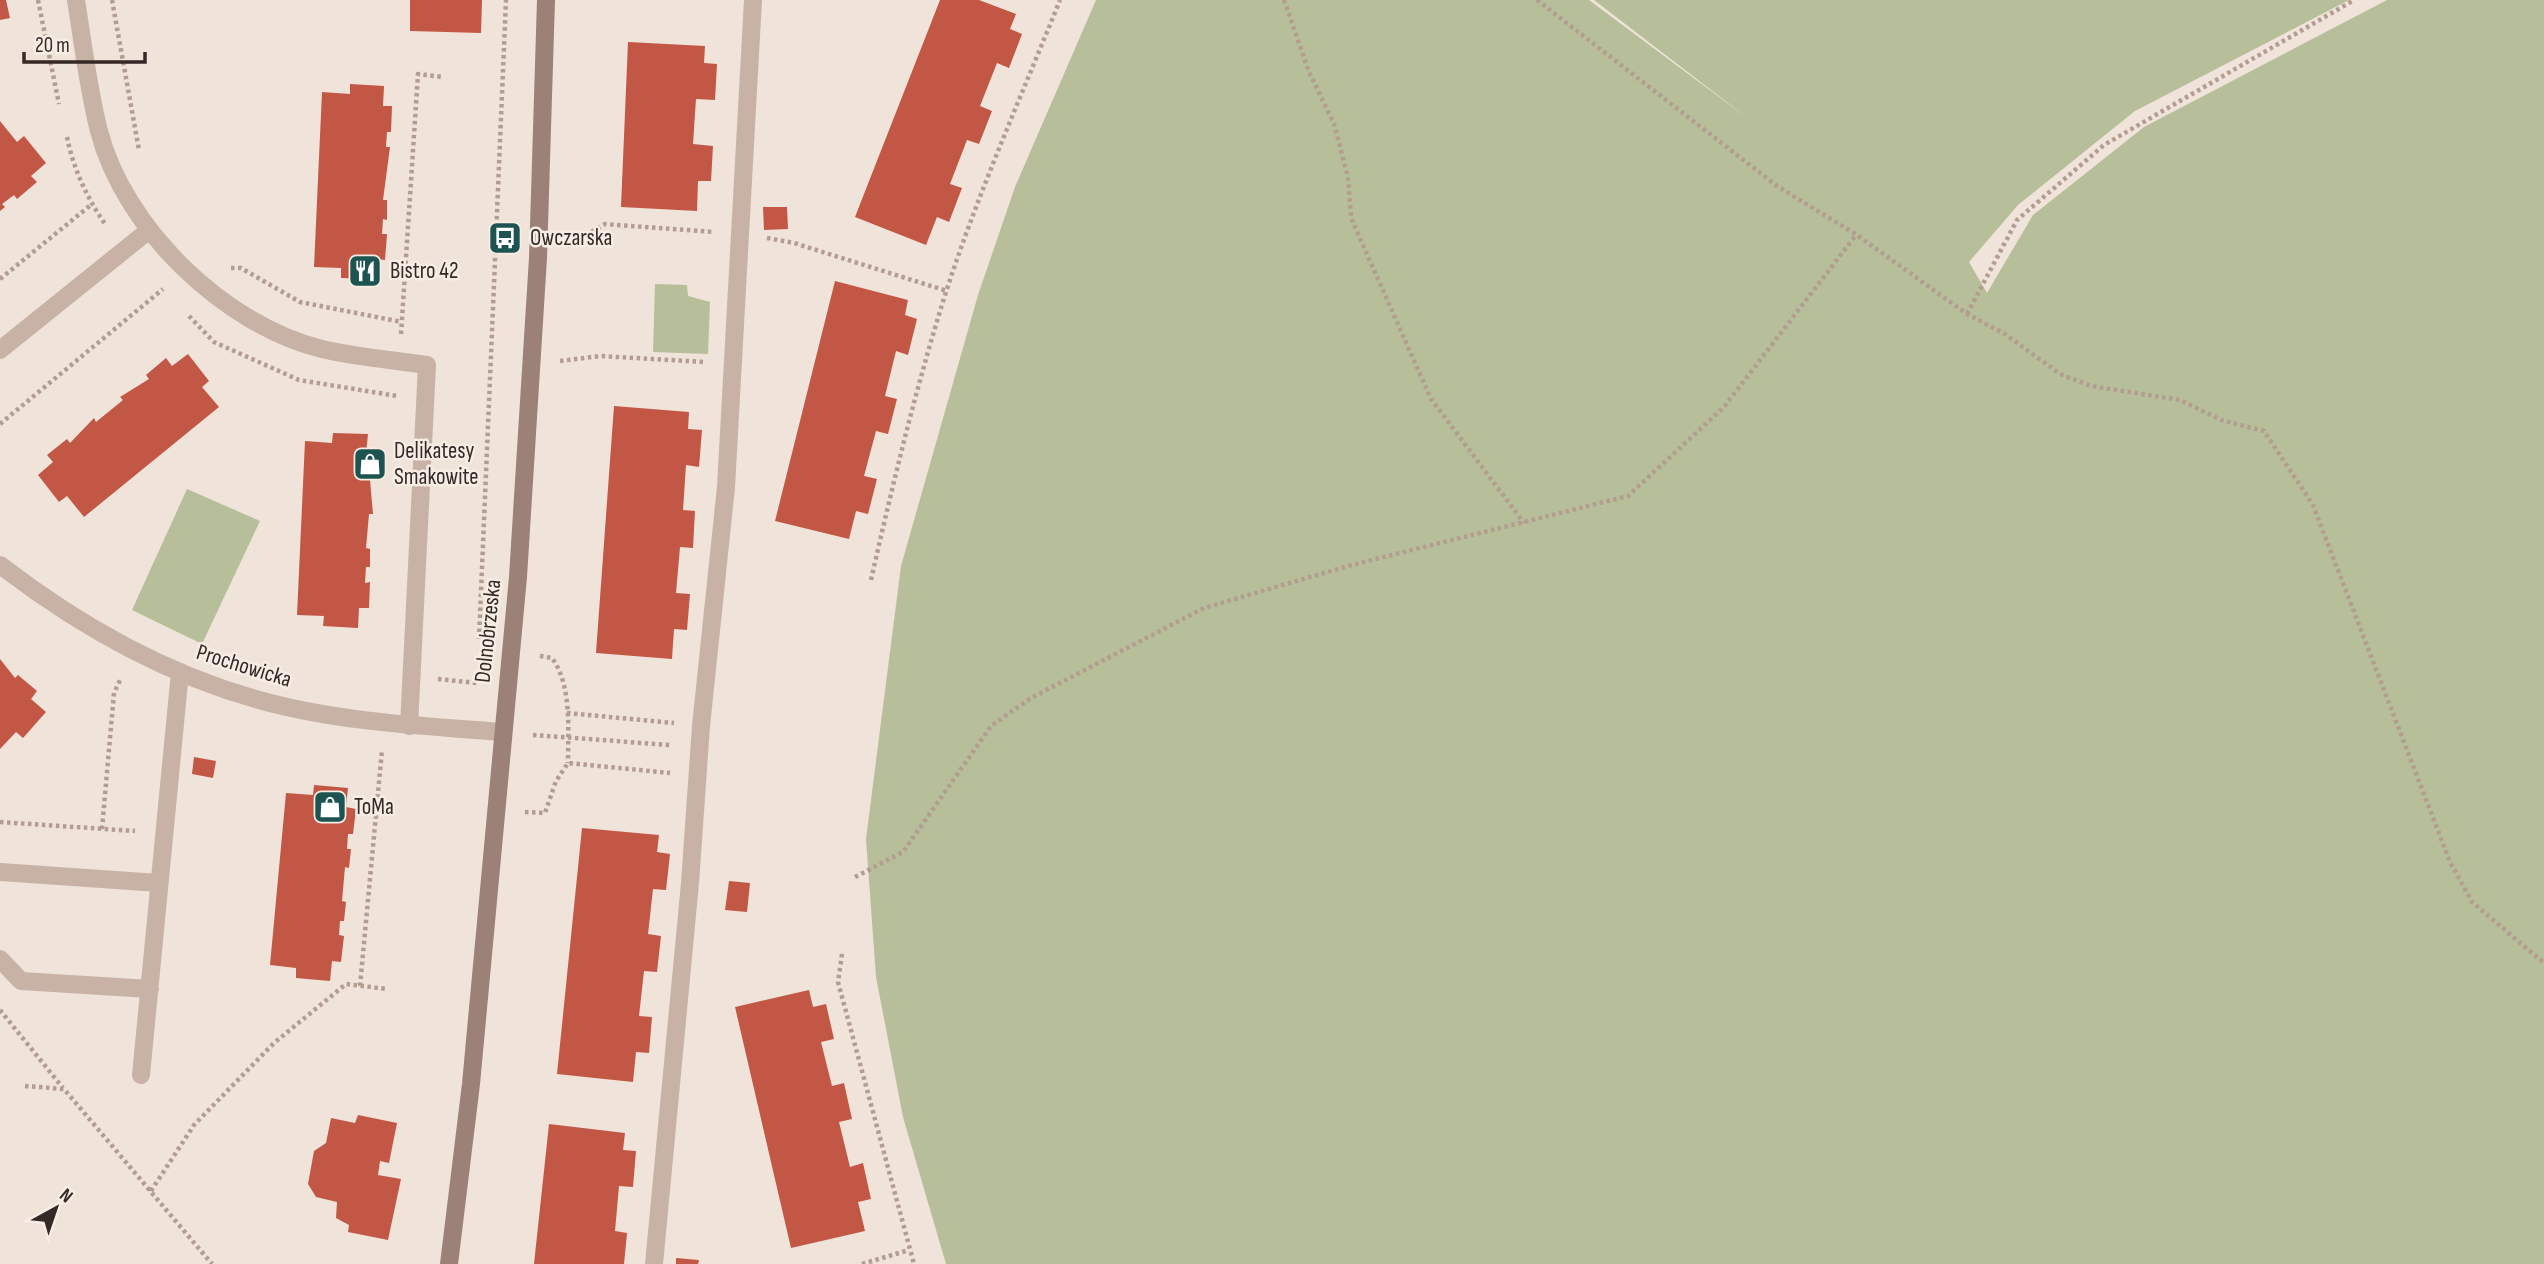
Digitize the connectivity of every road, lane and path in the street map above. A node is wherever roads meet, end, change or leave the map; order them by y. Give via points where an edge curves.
1 (76, 0) edge
2 (112, 0) edge
3 (506, 0) edge
4 (546, 0) edge
5 (753, 0) edge
6 (1060, 0) edge
7 (1284, 0) edge
8 (1537, 0) edge
9 (2354, 0) edge
10 (443, 78) dead end
11 (139, 157) dead end
12 (92, 204) dead end
13 (148, 231) junction
14 (740, 234) junction
15 (1857, 235) junction
16 (538, 263) junction
17 (228, 268) dead end
18 (0, 279) edge
19 (163, 289) dead end
20 (947, 291) junction
21 (1967, 314) junction
22 (401, 322) junction
23 (0, 350) edge
24 (400, 361) junction
25 (734, 364) junction
26 (531, 365) junction
27 (299, 380) dead end
28 (398, 397) junction
29 (398, 409) dead end
30 (0, 424) edge
31 (1524, 523) junction
32 (0, 565) edge
33 (871, 580) dead end
34 (478, 651) dead end
35 (536, 656) dead end
36 (180, 672) junction
37 (122, 676) dead end
38 (567, 713) junction
39 (409, 726) junction
40 (701, 726) junction
41 (502, 732) junction
42 (568, 737) junction
43 (382, 748) dead end
44 (699, 748) junction
45 (568, 763) junction
46 (697, 775) junction
47 (524, 812) dead end
48 (0, 822) edge
49 (102, 829) junction
50 (164, 833) junction
51 (0, 872) edge
52 (855, 877) dead end
53 (159, 883) junction
54 (842, 954) dead end
55 (0, 959) edge
56 (2544, 963) edge
57 (360, 986) junction
58 (150, 989) junction
59 (387, 989) dead end
60 (0, 1010) edge
61 (141, 1075) dead end
62 (25, 1086) dead end
63 (64, 1089) junction
64 (151, 1191) junction
65 (909, 1251) junction
66 (212, 1264) edge
67 (449, 1264) edge
68 (654, 1264) edge
69 (862, 1264) edge
70 (914, 1264) edge

1 - 13 street via 99,132 123,191
2 - 11 path
3 - 34 path
4 - 16 street, Dolnobrzeska
5 - 14 street
6 - 20 path via 976,206
7 - 31 path via 1309,72 1334,124 1348,177 1350,218 1431,399
8 - 15 path via 1777,186
9 - 21 path via 2104,145 2017,220
10 - 22 path via 418,74
12 - 18 path
13 - 23 street
13 - 24 street via 180,265 237,309 279,334 321,349
14 - 16 path via 605,224
14 - 20 path via 794,243
14 - 25 street
15 - 21 path
15 - 31 path via 1724,407 1628,496
16 - 26 street, Dolnobrzeska
17 - 22 path via 241,268 300,302
19 - 30 path
20 - 33 path via 908,419
21 - 56 path via 2070,378 2091,386 2180,400 2221,421 2264,431 2314,505 2450,862 2472,902
22 - 24 path
24 - 28 path
24 - 39 street via 427,365
25 - 26 path via 600,356
25 - 40 street
26 - 41 street, Dolnobrzeska via 518,577
27 - 28 path
28 - 29 path
31 - 52 path via 1348,566 1204,608 1031,698 991,726 903,852
32 - 36 street, Prochowicka via 55,608
35 - 38 path via 552,657 558,666
36 - 39 street, Prochowicka via 260,701
36 - 50 street
37 - 49 path via 114,693
38 - 40 path
38 - 42 path
39 - 41 street, Prochowicka
40 - 44 street
41 - 42 path
41 - 67 street, Dolnobrzeska via 471,1084
42 - 44 path
42 - 45 path
43 - 57 path
44 - 46 street
45 - 46 path
45 - 47 path via 545,813
46 - 68 street
48 - 49 path
49 - 50 path
50 - 53 street
51 - 53 street
53 - 58 street
54 - 65 path via 838,982
55 - 58 street via 20,981
57 - 59 path
57 - 64 path via 345,985 274,1043 194,1125
58 - 61 street
60 - 63 path
62 - 63 path
63 - 64 path
64 - 66 path
65 - 69 path
65 - 70 path

